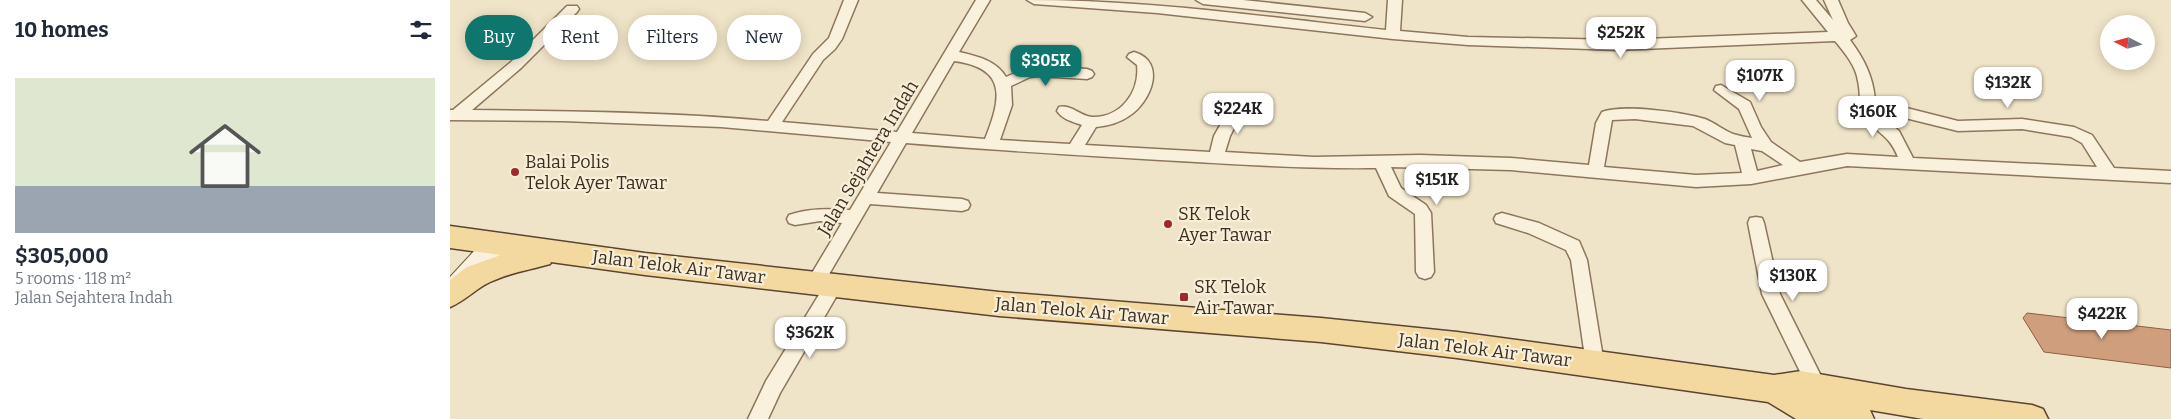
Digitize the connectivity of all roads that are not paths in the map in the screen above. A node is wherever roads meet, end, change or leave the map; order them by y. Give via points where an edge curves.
1 (851, 0) edge
2 (984, 0) edge
3 (1034, 0) edge
4 (1203, 0) edge
5 (1395, 0) edge
6 (1809, 0) edge
7 (1831, 0) edge
8 (1312, 6) edge
9 (572, 9) dead end
10 (1365, 16) dead end
11 (1393, 35) junction
12 (1839, 36) junction
13 (950, 56) junction
14 (1134, 57) dead end
15 (1087, 74) dead end
16 (1003, 84) junction
17 (1722, 90) dead end
18 (1239, 104) dead end
19 (1867, 104) junction
20 (1064, 111) dead end
21 (453, 115) edge
22 (1091, 122) junction
23 (772, 126) junction
24 (902, 138) junction
25 (1742, 143) junction
26 (991, 145) junction
27 (1766, 146) junction
28 (1075, 148) junction
29 (1216, 158) junction
30 (1381, 162) junction
31 (1908, 162) junction
32 (1798, 168) junction
33 (1596, 171) junction
34 (2110, 174) junction
35 (2171, 177) edge
36 (1751, 178) junction
37 (867, 198) junction
38 (962, 205) dead end
39 (855, 217) junction
40 (795, 219) dead end
41 (1502, 219) dead end
42 (1756, 222) dead end
43 (450, 236) edge
44 (487, 243) junction
45 (556, 252) junction
46 (1425, 272) dead end
47 (450, 274) edge
48 (824, 284) junction
49 (450, 295) edge
50 (1595, 364) junction
51 (1817, 386) junction
52 (1774, 389) junction
53 (758, 419) edge
54 (1858, 419) edge
55 (2032, 419) edge

1 - 23 street via 834,42 815,61
2 - 13 street, Jalan Sejahtera Indah
3 - 11 street via 1157,9
4 - 8 street
5 - 11 street
6 - 12 street
7 - 12 street via 1849,36
8 - 10 street
9 - 21 street via 516,65
11 - 12 street via 1618,45
12 - 19 street via 1863,72 1868,89
13 - 16 street via 976,60 989,68
13 - 24 street, Jalan Sejahtera Indah
14 - 22 street via 1144,62 1146,70 1135,103 1120,116 1104,122
15 - 16 street via 1027,73
16 - 26 street via 1004,106
17 - 27 street via 1745,106 1754,129
18 - 29 street via 1222,136
19 - 31 street via 1876,120 1895,138
19 - 34 street via 1958,126 2022,124 2074,132 2087,139
20 - 22 street
21 - 23 street via 592,116
22 - 28 street
23 - 24 street
24 - 26 street
24 - 37 street, Jalan Sejahtera Indah
25 - 27 street
25 - 33 street via 1693,121 1612,114 1603,123
25 - 36 street
26 - 28 street
27 - 32 street
28 - 29 street
29 - 30 street via 1314,163
30 - 33 street via 1473,162
30 - 46 street via 1394,192 1423,214
31 - 32 street via 1847,160
31 - 34 street
32 - 36 street
33 - 36 street via 1696,181
34 - 35 street
37 - 38 street
37 - 39 street, Jalan Sejahtera Indah
39 - 40 street via 820,215
39 - 48 street, Jalan Sejahtera Indah
41 - 50 street via 1533,228 1573,246 1579,260
42 - 51 street via 1771,294
43 - 44 main road, Jalan Telok Air Tawar
44 - 45 main road, Jalan Telok Air Tawar
44 - 47 main road
44 - 49 main road
45 - 48 main road, Jalan Telok Air Tawar
45 - 49 main road via 493,268 477,275
48 - 50 main road, Jalan Telok Air Tawar via 999,304 1321,330
48 - 53 street, Jalan Sejahtera Indah
50 - 52 main road, Jalan Telok Air Tawar
51 - 52 main road, Jalan Telok Air Tawar via 1801,384
51 - 55 main road, Jalan Telok Air Tawar
52 - 54 main road, Jalan Telok Air Tawar via 1807,409

